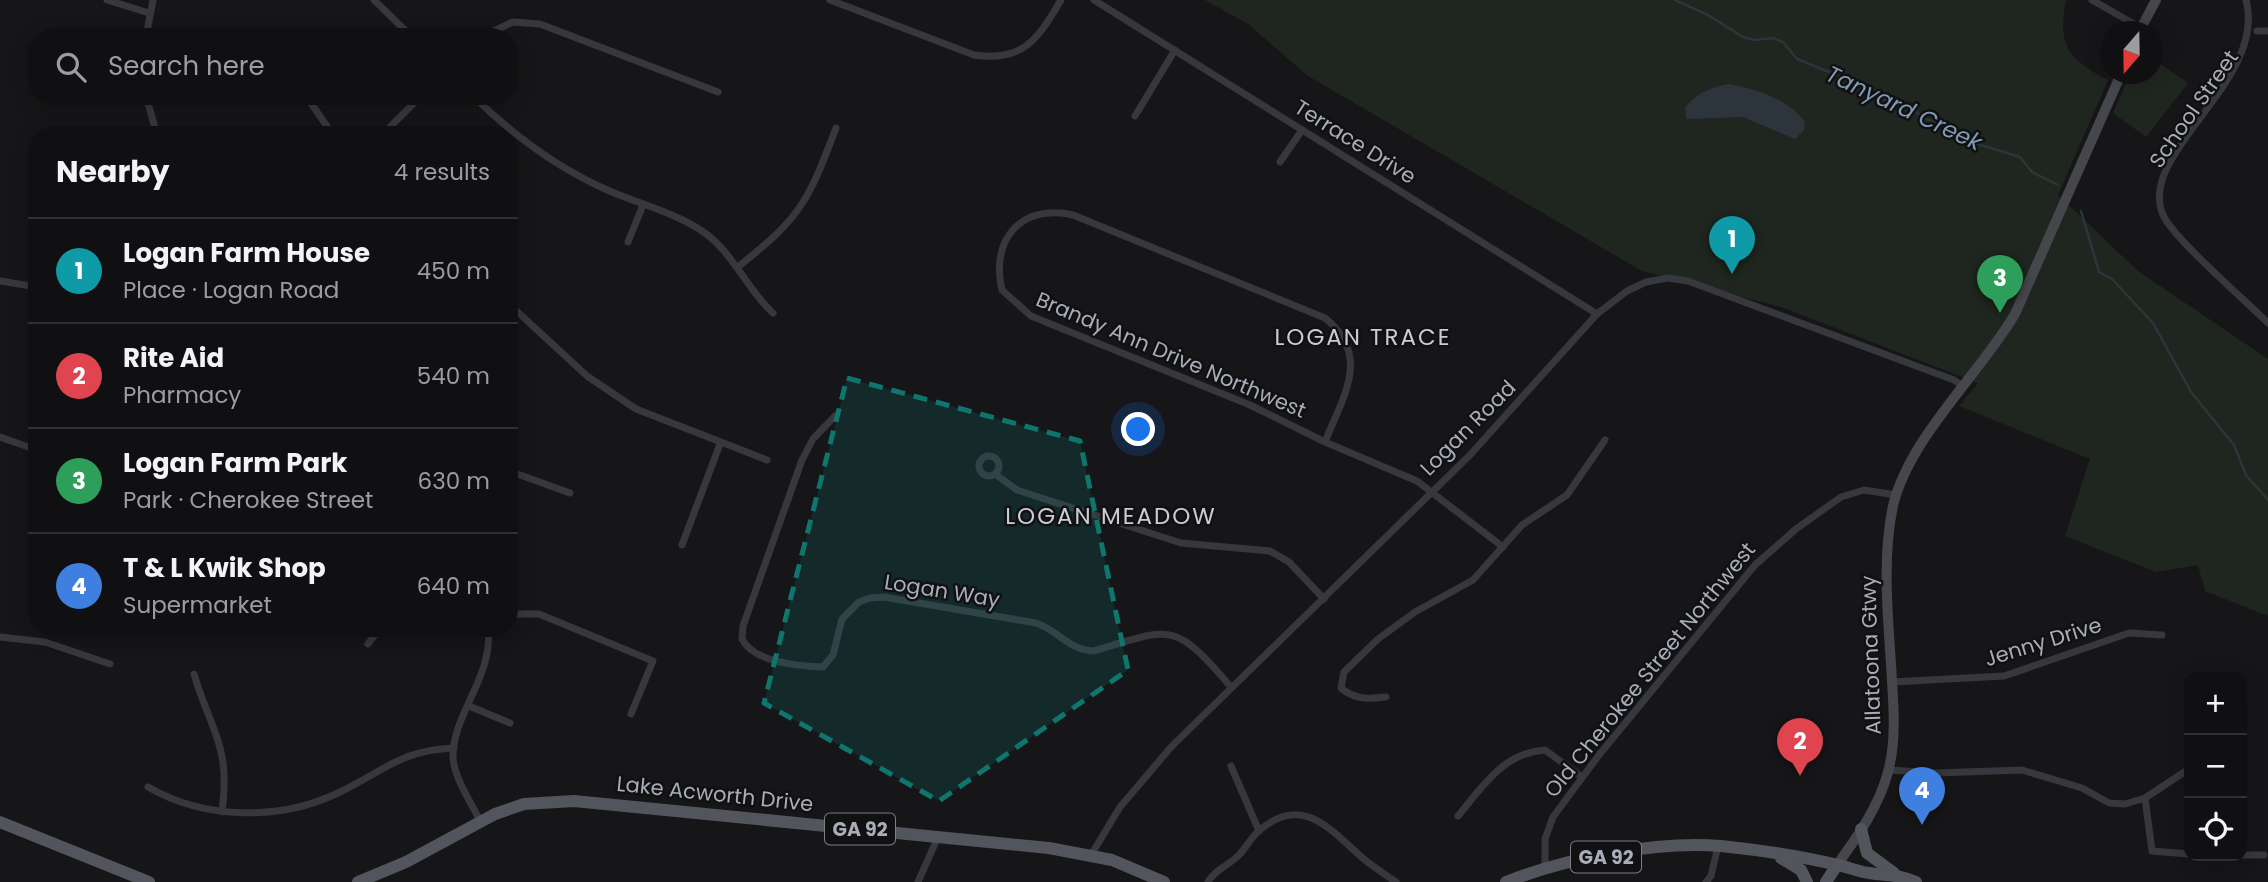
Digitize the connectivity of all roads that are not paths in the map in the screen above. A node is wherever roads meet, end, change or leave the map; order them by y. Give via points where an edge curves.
1 (107, 0) edge
2 (153, 0) edge
3 (374, 0) edge
4 (830, 0) edge
5 (1061, 0) edge
6 (1094, 0) edge
7 (2092, 0) edge
8 (2156, 0) edge
9 (2246, 0) edge
10 (149, 13) junction
11 (2126, 21) edge
12 (2145, 21) edge
13 (147, 28) edge
14 (403, 28) edge
15 (500, 28) edge
16 (2268, 31) edge
17 (2257, 32) junction
18 (2256, 44) dead end
19 (1175, 50) junction
20 (2117, 84) edge
21 (2235, 85) dead end
22 (718, 92) dead end
23 (149, 105) edge
24 (312, 105) edge
25 (412, 105) edge
26 (484, 105) edge
27 (1135, 116) dead end
28 (154, 126) edge
29 (327, 126) edge
30 (391, 126) edge
31 (506, 126) edge
32 (836, 128) dead end
33 (1302, 130) junction
34 (518, 136) edge
35 (1280, 162) dead end
36 (643, 205) junction
37 (628, 242) dead end
38 (739, 267) junction
39 (0, 281) edge
40 (28, 286) edge
41 (518, 312) edge
42 (773, 313) dead end
43 (1597, 314) junction
44 (2268, 323) edge
45 (1964, 388) junction
46 (835, 416) dead end
47 (0, 437) edge
48 (1605, 440) dead end
49 (1325, 442) junction
50 (720, 444) junction
51 (28, 447) edge
52 (767, 460) dead end
53 (518, 474) edge
54 (995, 474) dead end
55 (1432, 490) junction
56 (570, 494) dead end
57 (1896, 495) junction
58 (682, 545) dead end
59 (1503, 547) junction
60 (1324, 599) junction
61 (518, 614) edge
62 (2162, 635) dead end
63 (0, 637) edge
64 (373, 637) edge
65 (488, 637) edge
66 (368, 644) dead end
67 (110, 664) dead end
68 (194, 674) dead end
69 (1892, 682) junction
70 (1231, 687) junction
71 (1386, 697) dead end
72 (469, 706) junction
73 (631, 714) dead end
74 (510, 723) dead end
75 (454, 748) junction
76 (1231, 766) dead end
77 (1889, 770) junction
78 (2184, 772) edge
79 (1582, 777) junction
80 (148, 787) dead end
81 (2145, 797) junction
82 (222, 812) junction
83 (1458, 817) dead end
84 (0, 821) edge
85 (480, 821) junction
86 (1861, 828) junction
87 (1259, 831) junction
88 (938, 837) junction
89 (1718, 846) junction
90 (1771, 853) junction
91 (2184, 854) edge
92 (1091, 855) junction
93 (2247, 855) edge
94 (2264, 855) dead end
95 (1837, 864) junction
96 (1545, 869) junction
97 (1869, 873) junction
98 (1894, 873) junction
99 (132, 879) edge
100 (149, 882) edge
101 (358, 882) edge
102 (918, 882) edge
103 (1164, 882) edge
104 (1208, 882) edge
105 (1396, 882) edge
106 (1506, 882) edge
107 (1706, 882) edge
108 (1807, 882) edge
109 (1826, 882) edge
110 (1881, 882) edge
111 (1916, 882) edge

1 - 10 street
2 - 10 street
3 - 14 street
4 - 5 street via 987,57 1010,55 1032,43
6 - 19 street, Terrace Drive
7 - 11 street
8 - 12 street
9 - 17 street, School Street
10 - 13 street
15 - 22 street via 513,22 540,24
16 - 17 street
17 - 18 street, School Street
19 - 27 street
19 - 33 street, Terrace Drive
20 - 45 street, Allatoona Gtwy via 2026,293
21 - 44 street, School Street via 2165,178 2160,204 2171,228
23 - 28 street
24 - 29 street
25 - 30 street
26 - 31 street
32 - 38 street via 799,212
33 - 35 street
33 - 43 street, Terrace Drive
34 - 36 street via 552,161
36 - 37 street
36 - 38 street via 698,229
38 - 42 street via 759,300
39 - 40 street
41 - 50 street via 611,394 659,420
43 - 45 street, Logan Road via 1646,282 1688,281 1954,380
43 - 55 street, Logan Road via 1470,455
45 - 57 street, Allatoona Gtwy via 1916,451
46 - 70 street, Logan Way via 813,439 802,460 743,626 742,639 752,651 798,668 823,667 833,655 849,610 859,602 884,597 1036,623 1086,651 1155,633 1176,635
47 - 51 street
48 - 59 street via 1567,495 1522,525
49 - 49 street, Brandy Ann Drive Northwest via 1250,405 1031,316 1002,290 1002,248 1011,232 1038,213 1073,215 1325,318 1346,340 1352,366
49 - 55 street, Brandy Ann Drive Northwest
50 - 52 street
50 - 58 street
53 - 56 street
54 - 60 street via 1017,490 1171,540 1270,551 1289,562
55 - 59 street, Brandy Ann Drive Northwest
55 - 60 street, Logan Road
57 - 69 street, Allatoona Gtwy via 1887,554
57 - 79 street, Old Cherokee Street Northwest via 1864,490 1849,493 1769,551
59 - 71 street via 1473,580 1400,622 1340,678 1341,688 1353,696
60 - 70 street, Logan Road
61 - 73 street via 539,614 653,661
62 - 69 street, Jenny Drive via 2129,633 2004,676
63 - 67 street via 45,642
64 - 66 street
65 - 72 street via 488,656
68 - 82 street via 221,742 226,772
69 - 77 street, Allatoona Gtwy via 1894,729
70 - 92 street, Logan Road via 1152,767 1120,807
72 - 74 street
72 - 75 street
75 - 82 street via 419,751 339,793 299,806
75 - 85 street via 462,785
76 - 87 street
77 - 81 street via 2022,770 2082,788 2109,803 2125,804
77 - 86 street, Allatoona Gtwy
78 - 81 street
79 - 83 street via 1545,750 1531,751 1510,758
79 - 96 street, Old Cherokee Street Northwest via 1547,828
80 - 82 street via 184,804
81 - 91 street via 2152,851
84 - 99 main road
85 - 88 main road, Lake Acworth Drive / GA 92 via 524,804 574,801
85 - 101 main road, Lake Acworth Drive / GA 92 via 406,862
86 - 95 street, Allatoona Gtwy
86 - 98 main road via 1867,853
87 - 104 street via 1236,859
87 - 105 street via 1282,817 1309,816
88 - 92 main road, Lake Acworth Drive / GA 92
88 - 102 street
89 - 90 main road, GA 92
89 - 96 main road, GA 92 via 1628,852
89 - 107 street
90 - 95 main road, GA 92
90 - 108 main road via 1801,870
92 - 103 main road, Lake Acworth Drive / GA 92
93 - 94 street
95 - 97 main road, GA 92
95 - 109 main road, Allatoona Gtwy
96 - 106 main road, GA 92
97 - 98 main road, GA 92
97 - 110 main road, GA 92
98 - 111 main road, GA 92
99 - 100 main road

